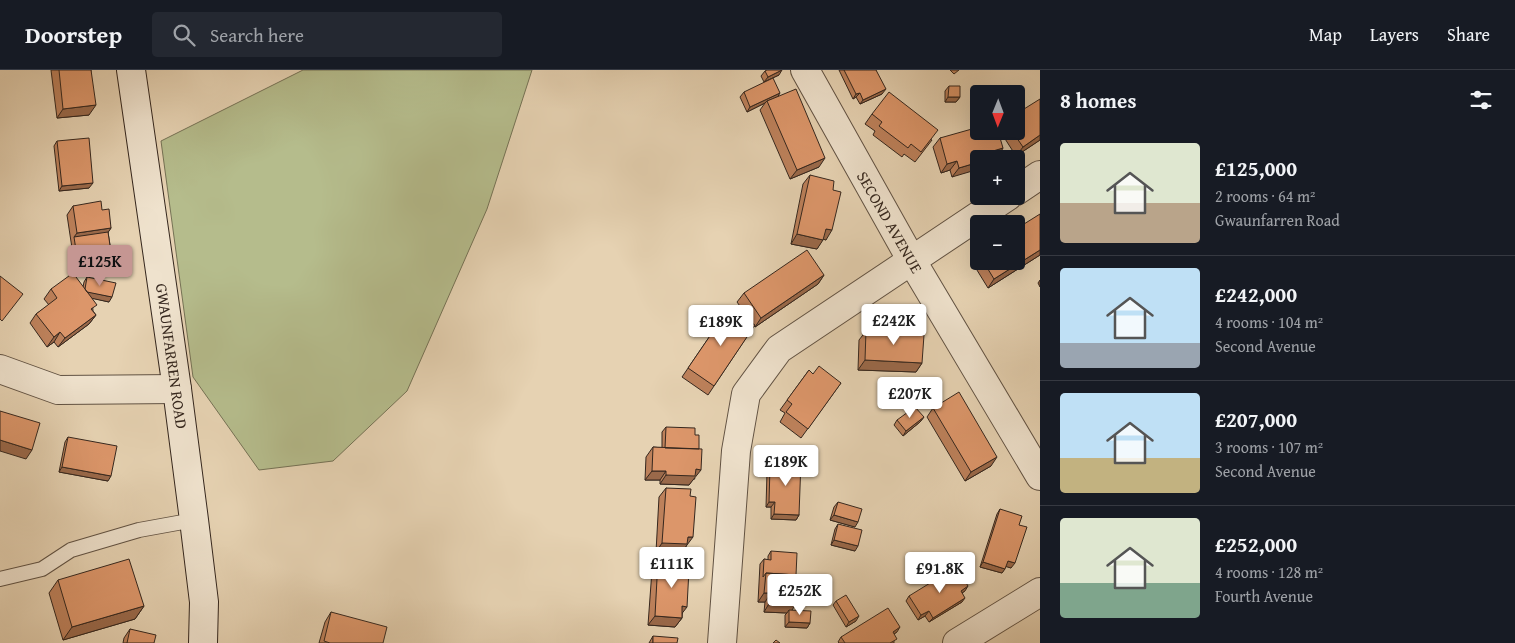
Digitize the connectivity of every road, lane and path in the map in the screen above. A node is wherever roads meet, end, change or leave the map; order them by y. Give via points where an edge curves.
1 (131, 70) edge
2 (804, 70) edge
3 (1040, 175) edge
4 (1025, 185) edge
5 (995, 205) edge
6 (912, 261) junction
7 (0, 369) edge
8 (177, 389) junction
9 (1040, 476) edge
10 (194, 520) junction
11 (0, 579) edge
12 (1040, 592) edge
13 (203, 643) edge
14 (722, 643) edge
15 (957, 643) edge

1 - 8 street, GWAUNFARREN ROAD
2 - 6 street, SECOND AVENUE
3 - 4 street
5 - 6 street
6 - 9 street, SECOND AVENUE
6 - 14 street via 779,349 746,394 736,451
7 - 8 street via 58,390
8 - 10 street, GWAUNFARREN ROAD
10 - 11 lane via 139,530 71,550 42,569
10 - 13 street, GWAUNFARREN ROAD via 204,602
12 - 15 street

